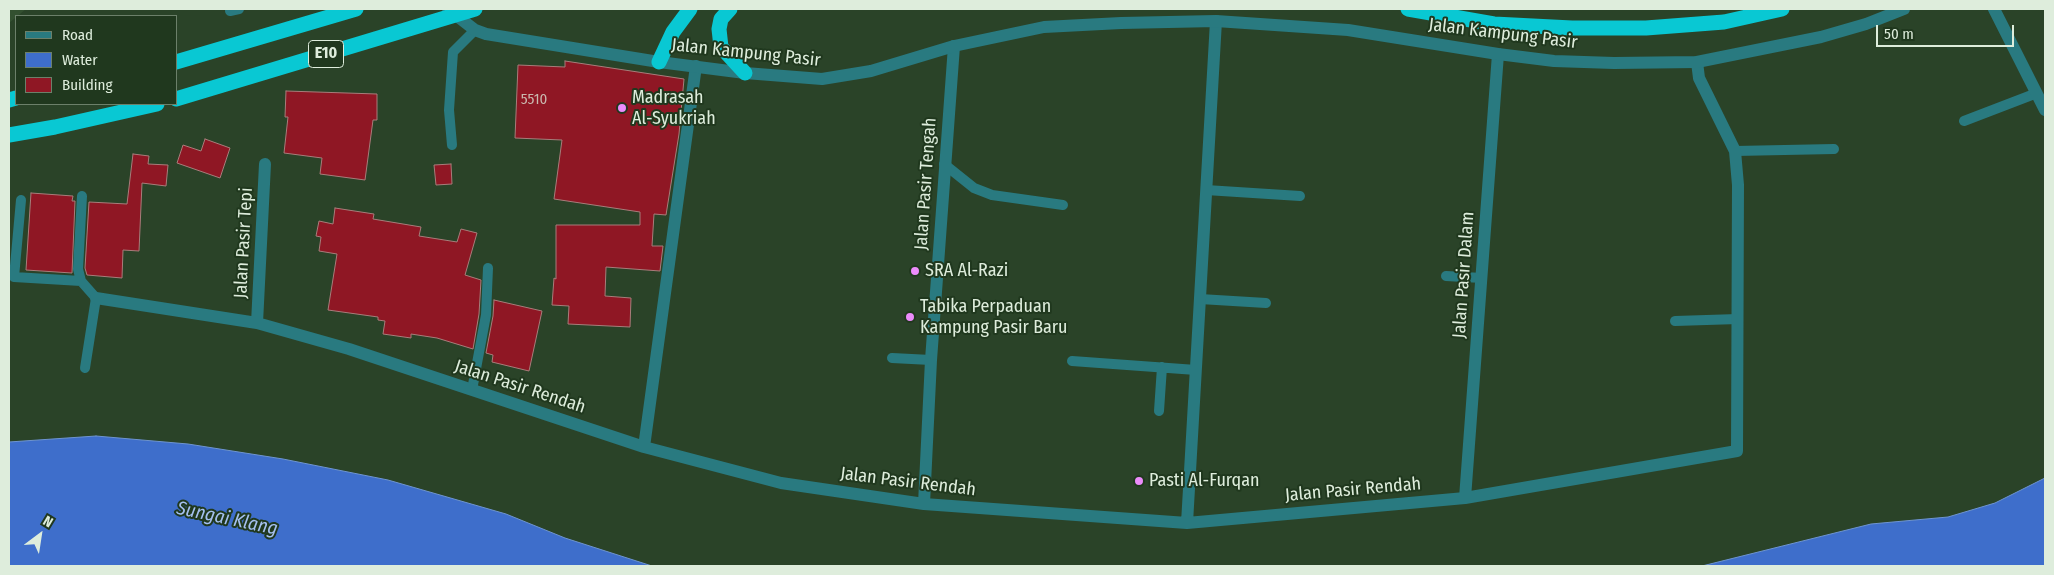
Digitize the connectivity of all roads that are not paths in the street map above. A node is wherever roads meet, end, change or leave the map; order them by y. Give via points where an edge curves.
1 (356, 9) edge
2 (448, 9) edge
3 (475, 9) edge
4 (690, 9) edge
5 (730, 9) edge
6 (1408, 9) edge
7 (1782, 9) edge
8 (1904, 9) edge
9 (1994, 9) edge
10 (1216, 21) junction
11 (475, 30) junction
12 (954, 46) junction
13 (1498, 54) junction
14 (178, 61) edge
15 (659, 62) junction
16 (1697, 62) junction
17 (696, 66) junction
18 (745, 73) junction
19 (2037, 94) junction
20 (178, 97) edge
21 (153, 105) edge
22 (2045, 110) edge
23 (1964, 121) dead end
24 (9, 135) edge
25 (452, 145) dead end
26 (1834, 149) dead end
27 (1735, 151) junction
28 (265, 164) dead end
29 (944, 164) junction
30 (1206, 190) junction
31 (82, 196) dead end
32 (1300, 196) dead end
33 (21, 200) dead end
34 (1063, 205) dead end
35 (488, 268) dead end
36 (1446, 276) dead end
37 (1482, 278) junction
38 (82, 281) junction
39 (96, 298) junction
40 (1200, 299) junction
41 (1266, 303) dead end
42 (1738, 319) junction
43 (1675, 321) dead end
44 (257, 323) junction
45 (892, 358) dead end
46 (931, 360) junction
47 (1072, 361) dead end
48 (1162, 367) junction
49 (85, 368) dead end
50 (1196, 370) junction
51 (472, 390) junction
52 (1159, 411) dead end
53 (644, 447) junction
54 (1465, 498) junction
55 (924, 504) junction
56 (1187, 523) junction

1 - 14 highway, E10
2 - 11 street, Jalan Kampung Pasir
3 - 20 highway, E10
4 - 15 highway via 673,32
5 - 18 highway via 721,19 721,48
6 - 7 highway via 1494,24 1646,28 1724,22
8 - 16 street, Jalan Kampung Pasir via 1821,37
9 - 19 street
10 - 12 street, Jalan Kampung Pasir via 1044,27
10 - 13 street, Jalan Kampung Pasir via 1348,30
10 - 30 street
11 - 15 street, Jalan Kampung Pasir
11 - 25 lane via 453,52 449,110
12 - 18 street, Jalan Kampung Pasir via 871,71 822,79
12 - 29 street, Jalan Pasir Tengah
13 - 16 street, Jalan Kampung Pasir via 1554,61
13 - 37 street, Jalan Pasir Dalam
15 - 17 street, Jalan Kampung Pasir
16 - 27 street via 1699,78
17 - 18 street, Jalan Kampung Pasir
17 - 53 street
19 - 22 street
19 - 23 lane
21 - 24 highway
26 - 27 lane
27 - 42 street
28 - 44 street, Jalan Pasir Tepi
29 - 34 lane via 974,188 992,195
29 - 46 street, Jalan Pasir Tengah
30 - 32 lane
30 - 40 street
31 - 38 lane via 78,269
33 - 38 lane via 14,277
35 - 51 lane via 486,315
36 - 37 lane
37 - 54 street, Jalan Pasir Dalam
38 - 39 lane
39 - 44 street, Jalan Pasir Rendah
39 - 49 lane
40 - 41 lane
40 - 50 street
42 - 43 lane
42 - 54 street, Jalan Pasir Rendah via 1737,451
44 - 51 street, Jalan Pasir Rendah via 350,349
45 - 46 lane
46 - 55 street, Jalan Pasir Tengah
47 - 48 lane
48 - 50 lane
48 - 52 lane
50 - 56 street
51 - 53 street, Jalan Pasir Rendah
53 - 55 street, Jalan Pasir Rendah via 781,483
54 - 56 street, Jalan Pasir Rendah
55 - 56 street, Jalan Pasir Rendah

